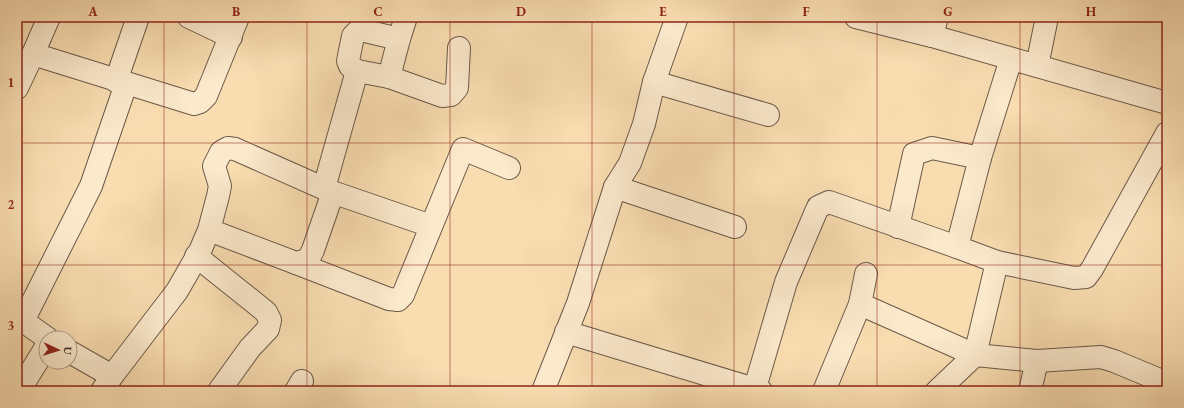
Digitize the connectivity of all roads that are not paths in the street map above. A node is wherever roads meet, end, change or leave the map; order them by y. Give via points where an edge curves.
1 (49, 17) edge
2 (138, 17) edge
3 (188, 17) edge
4 (406, 17) edge
5 (677, 17) edge
6 (856, 17) edge
7 (1047, 17) edge
8 (934, 26) edge
9 (235, 27) edge
10 (399, 39) junction
11 (459, 48) dead end
12 (33, 54) junction
13 (1011, 59) junction
14 (1038, 66) junction
15 (357, 71) junction
16 (390, 77) junction
17 (654, 82) junction
18 (121, 83) junction
19 (17, 88) edge
20 (1167, 103) edge
21 (768, 115) dead end
22 (1167, 133) edge
23 (980, 158) junction
24 (509, 168) dead end
25 (615, 187) junction
26 (328, 190) junction
27 (431, 226) junction
28 (898, 226) junction
29 (735, 228) dead end
30 (209, 230) junction
31 (957, 247) junction
32 (196, 256) junction
33 (997, 262) junction
34 (296, 263) junction
35 (866, 274) dead end
36 (860, 304) junction
37 (20, 319) edge
38 (38, 332) edge
39 (566, 332) junction
40 (975, 355) junction
41 (78, 359) edge
42 (38, 360) edge
43 (1037, 361) junction
44 (107, 383) edge
45 (1167, 383) edge
46 (758, 390) edge
47 (19, 391) edge
48 (219, 391) edge
49 (543, 391) edge
50 (824, 391) edge
51 (937, 391) edge
52 (1030, 391) edge

1 - 12 street
2 - 18 street
3 - 9 street
4 - 10 street
5 - 17 street
6 - 8 street
7 - 14 street
8 - 13 street
9 - 18 street via 206,96 200,102 194,104
10 - 15 street via 358,31 353,36 348,61
10 - 16 street
11 - 16 street via 457,88 451,95 442,96
12 - 18 street
12 - 19 street
13 - 14 street
13 - 23 street
14 - 20 street
15 - 16 street
15 - 26 street
17 - 21 street
17 - 25 street via 644,124 630,164
18 - 37 street via 91,186
22 - 33 street via 1086,277 1074,278
23 - 28 street via 932,148 914,154
23 - 31 street
24 - 27 street via 463,149
25 - 29 street
25 - 39 street via 578,303
26 - 27 street
26 - 30 street via 228,148 221,152 214,166 220,186
26 - 34 street via 332,195 308,260
27 - 34 street via 403,295 398,300 389,299
28 - 31 street
28 - 46 street via 829,202 818,207 786,282
30 - 32 street
30 - 34 street
31 - 33 street
32 - 44 street via 177,291
32 - 48 street via 266,312 270,320 268,329 250,348
33 - 40 street
35 - 36 street
36 - 40 street
36 - 50 street
37 - 38 street
39 - 46 street
39 - 49 street
40 - 43 street
40 - 51 street
41 - 44 street
42 - 47 street
43 - 45 street via 1101,357
43 - 52 street

